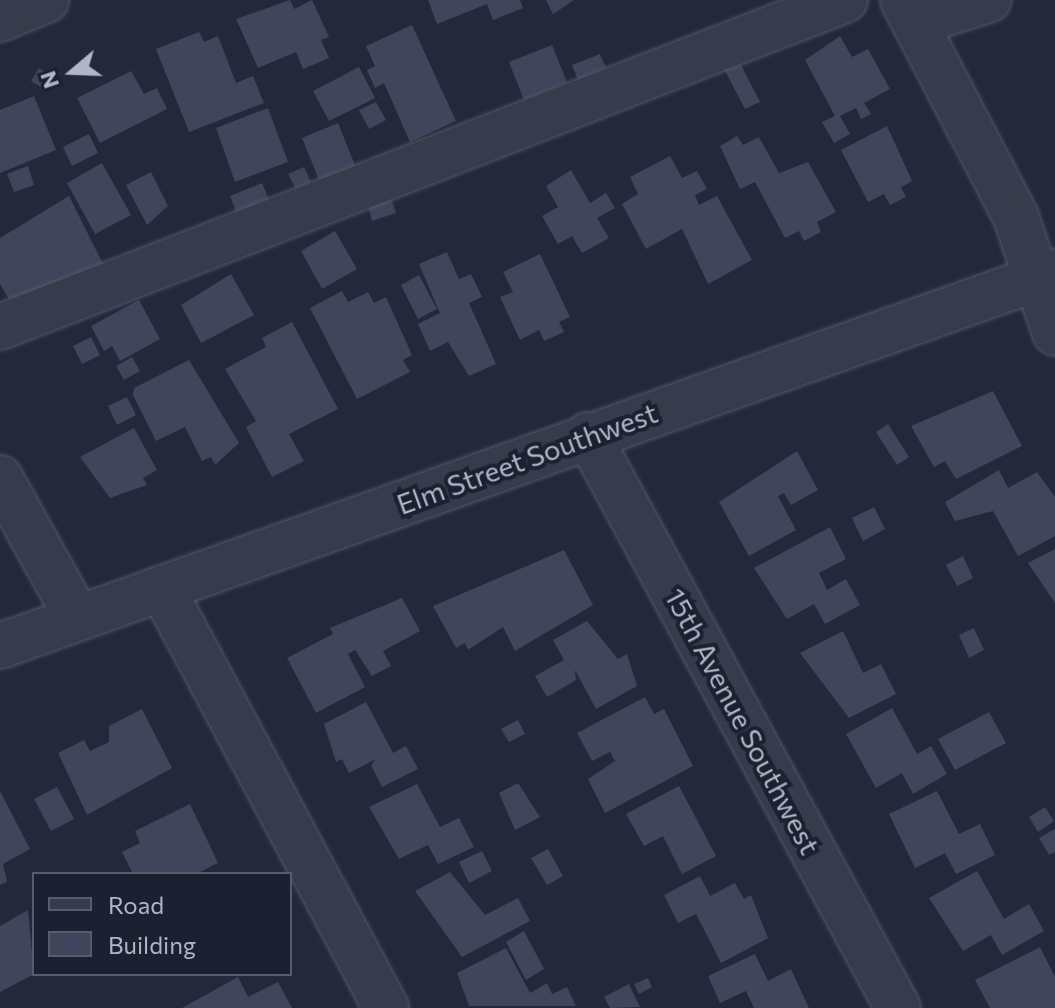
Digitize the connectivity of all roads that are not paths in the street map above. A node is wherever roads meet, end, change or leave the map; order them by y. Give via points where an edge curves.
1 (46, 0) edge
2 (845, 0) edge
3 (988, 0) edge
4 (909, 12) edge
5 (0, 19) edge
6 (1046, 275) edge
7 (0, 327) edge
8 (1055, 333) edge
9 (588, 435) junction
10 (0, 478) edge
11 (162, 588) junction
12 (77, 617) junction
13 (0, 646) edge
14 (386, 1008) edge
15 (898, 1008) edge

1 - 5 street
2 - 7 street
3 - 4 street
4 - 6 street
6 - 8 street
6 - 9 street, Elm Street Southwest
9 - 11 street, Elm Street Southwest
9 - 15 street, 15th Avenue Southwest
10 - 12 street
11 - 12 street, Elm Street Southwest
11 - 14 street
12 - 13 street, Elm Street Southwest

